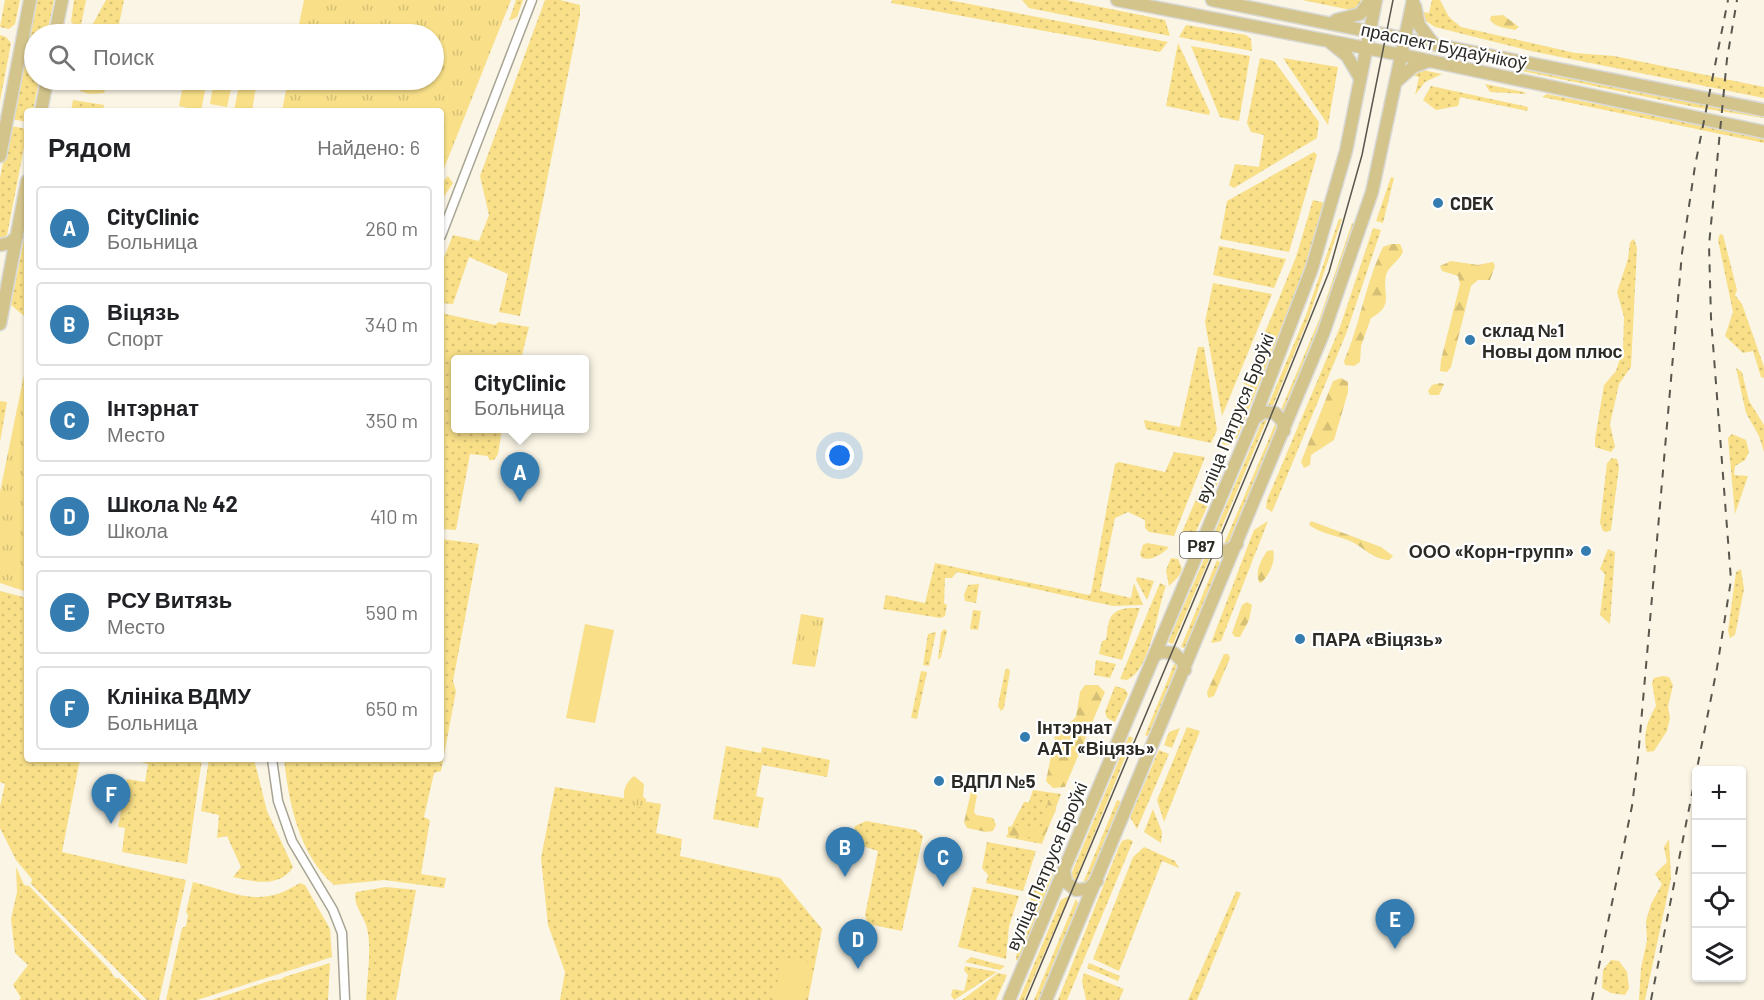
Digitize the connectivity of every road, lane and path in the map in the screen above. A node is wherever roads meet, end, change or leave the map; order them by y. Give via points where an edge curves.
1 (30, 0) edge
2 (62, 0) edge
3 (532, 0) edge
4 (1117, 0) edge
5 (1212, 0) edge
6 (1371, 0) edge
7 (1376, 0) edge
8 (1414, 0) edge
9 (1176, 6) edge
10 (1326, 22) junction
11 (25, 24) edge
12 (57, 24) edge
13 (24, 31) edge
14 (1370, 31) junction
15 (1406, 37) junction
16 (1326, 40) junction
17 (1432, 42) junction
18 (1367, 48) junction
19 (1402, 55) junction
20 (1430, 61) junction
21 (1360, 78) junction
22 (1396, 82) junction
23 (45, 90) edge
24 (42, 108) edge
25 (1764, 110) edge
26 (1764, 132) edge
27 (0, 156) edge
28 (24, 198) edge
29 (444, 228) edge
30 (17, 236) junction
31 (0, 245) edge
32 (0, 252) edge
33 (11, 266) junction
34 (0, 324) edge
35 (1254, 419) junction
36 (1284, 431) junction
37 (1207, 532) junction
38 (1237, 544) junction
39 (1154, 656) junction
40 (1185, 670) junction
41 (272, 762) edge
42 (1064, 870) junction
43 (1097, 881) junction
44 (1052, 897) junction
45 (1084, 910) junction
46 (345, 1000) edge
47 (1009, 1000) edge
48 (1046, 1000) edge

1 - 11 main road
2 - 12 main road
3 - 29 street
4 - 9 main road, праспект Будаўнікоў
5 - 10 main road, праспект Будаўнікоў
6 - 10 main road via 1360,14 1350,19
7 - 14 main road, вуліца Пятруся Броўкі / Р87
8 - 15 main road, Р87
8 - 17 main road via 1419,24
9 - 16 main road, праспект Будаўнікоў
10 - 14 main road, праспект Будаўнікоў
13 - 27 main road
14 - 15 main road, праспект Будаўнікоў
14 - 18 main road, вуліца Пятруся Броўкі / Р87
15 - 17 main road, праспект Будаўнікоў
15 - 19 main road, Р87
16 - 18 main road, праспект Будаўнікоў
16 - 21 main road via 1347,56
17 - 25 main road, праспект Будаўнікоў
18 - 19 main road, праспект Будаўнікоў
18 - 21 main road, вуліца Пятруся Броўкі / Р87
19 - 20 main road, праспект Будаўнікоў
19 - 22 main road, Р87
20 - 22 main road via 1413,67
20 - 26 main road, праспект Будаўнікоў
21 - 35 main road, вуліца Пятруся Броўкі / Р87 via 1328,218
22 - 36 main road, Р87 via 1359,233
23 - 24 main road
28 - 30 main road
30 - 31 main road
30 - 33 main road
32 - 33 main road
33 - 34 main road
35 - 36 main road via 1263,412 1275,413 1283,422
35 - 37 main road, вуліца Пятруся Броўкі / Р87
36 - 38 main road, Р87
37 - 38 main road via 1210,545 1217,550 1230,550
37 - 39 main road, вуліца Пятруся Броўкі / Р87
38 - 40 main road, Р87
39 - 40 main road via 1174,652
39 - 42 main road, вуліца Пятруся Броўкі / Р87
40 - 43 main road, Р87
41 - 46 street via 285,825 342,933
42 - 43 main road via 1066,882 1076,890 1088,889
42 - 44 main road, вуліца Пятруся Броўкі / Р87
43 - 45 main road, Р87
44 - 45 main road via 1065,892 1074,894
44 - 47 main road, вуліца Пятруся Броўкі / Р87
45 - 48 main road, Р87

